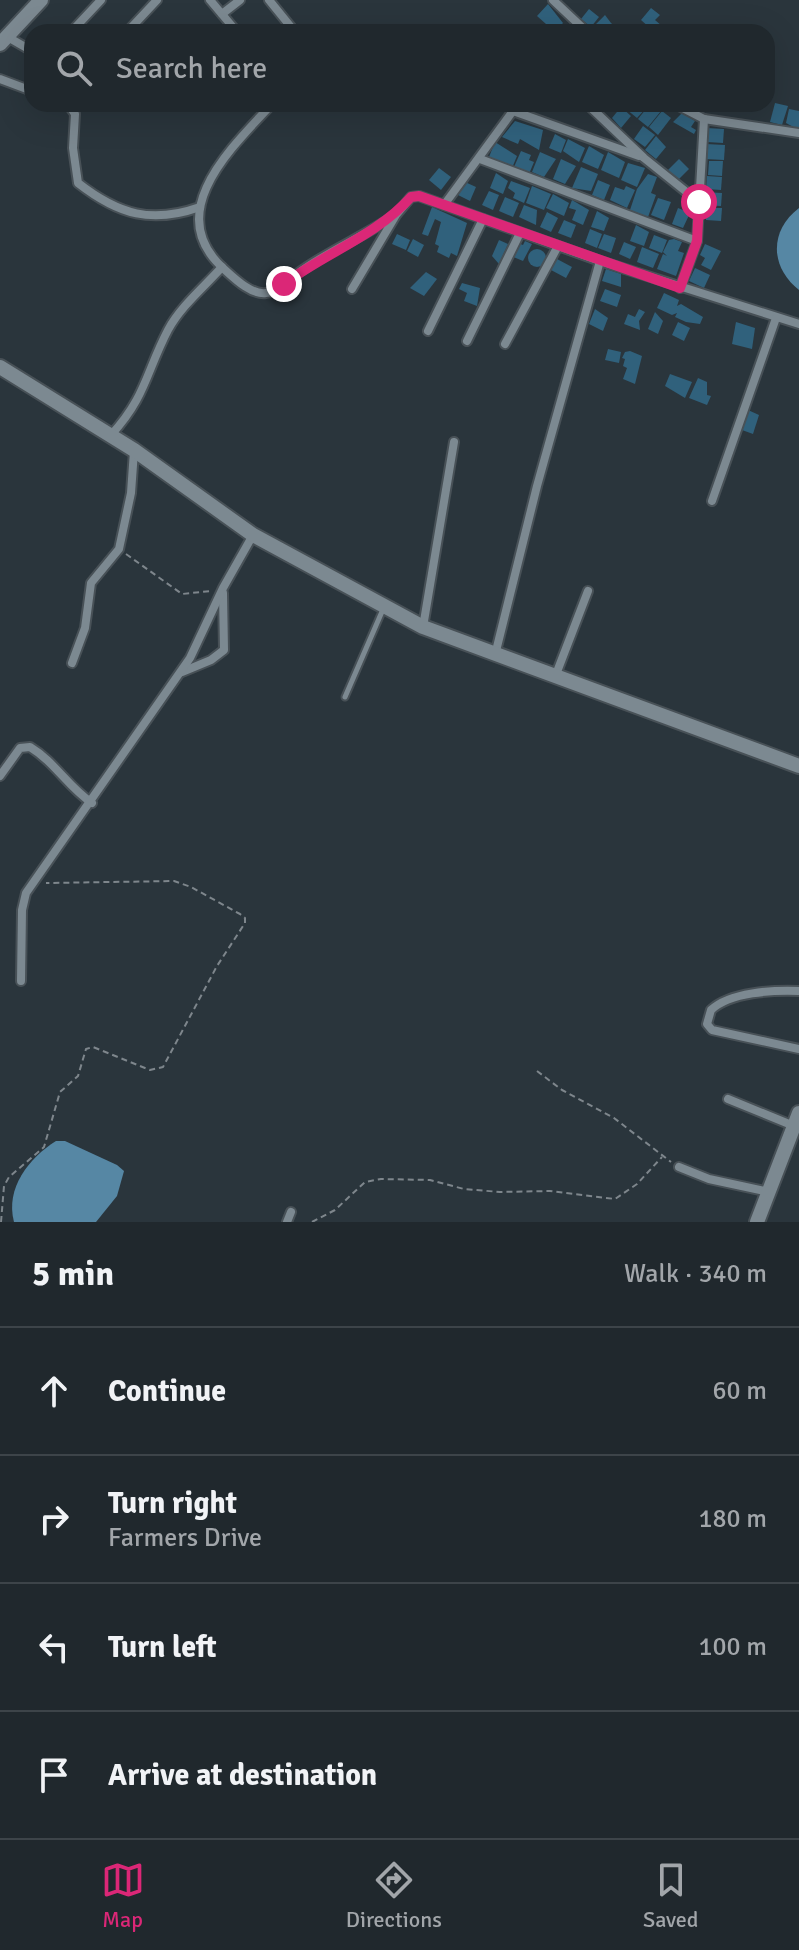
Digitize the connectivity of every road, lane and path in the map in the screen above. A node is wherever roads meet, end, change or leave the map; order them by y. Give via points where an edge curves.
1 (41, 0) edge
2 (101, 0) edge
3 (157, 0) edge
4 (210, 0) edge
5 (240, 0) edge
6 (269, 0) edge
7 (553, 0) edge
8 (222, 14) junction
9 (78, 24) edge
10 (134, 24) edge
11 (228, 24) edge
12 (288, 24) edge
13 (578, 24) edge
14 (3, 40) edge
15 (24, 48) edge
16 (0, 79) edge
17 (24, 88) edge
18 (74, 112) edge
19 (265, 112) edge
20 (512, 112) edge
21 (528, 112) edge
22 (595, 112) edge
23 (690, 112) edge
24 (704, 119) junction
25 (799, 133) edge
26 (644, 158) junction
27 (480, 159) junction
28 (699, 202) junction
29 (444, 205) junction
30 (200, 207) junction
31 (396, 215) junction
32 (483, 219) junction
33 (520, 233) junction
34 (697, 241) junction
35 (558, 246) junction
36 (600, 261) junction
37 (222, 267) junction
38 (680, 288) junction
39 (352, 289) dead end
40 (776, 318) junction
41 (799, 324) edge
42 (428, 331) dead end
43 (467, 341) dead end
44 (505, 344) dead end
45 (0, 367) edge
46 (111, 435) junction
47 (454, 442) dead end
48 (134, 450) junction
49 (712, 501) dead end
50 (253, 535) junction
51 (119, 549) junction
52 (223, 588) junction
53 (588, 591) dead end
54 (384, 607) junction
55 (423, 627) junction
56 (495, 656) junction
57 (72, 663) dead end
58 (181, 673) junction
59 (554, 677) junction
60 (345, 697) dead end
61 (799, 766) edge
62 (0, 776) edge
63 (92, 803) junction
64 (32, 883) junction
65 (21, 981) dead end
66 (799, 991) edge
67 (799, 1049) edge
68 (537, 1071) dead end
69 (728, 1099) dead end
70 (796, 1126) edge
71 (662, 1157) junction
72 (679, 1167) joint
73 (769, 1192) junction
74 (291, 1212) dead end
75 (1, 1222) edge
76 (287, 1222) edge
77 (312, 1222) edge
78 (757, 1222) edge

1 - 14 street
2 - 9 street
3 - 10 street
4 - 8 street
5 - 8 street
6 - 12 street
7 - 13 street
8 - 11 street
14 - 15 street
16 - 17 street
18 - 30 street via 78,183 139,215 171,217
19 - 30 street via 219,164
20 - 27 street
21 - 26 street
22 - 26 street
23 - 24 street
24 - 25 street
24 - 28 street
26 - 28 street
27 - 29 street
27 - 34 street
28 - 34 street
29 - 31 street via 415,196
29 - 32 street
30 - 37 street via 203,241
31 - 37 street via 312,262 274,291 248,288
31 - 39 street
32 - 33 street
32 - 42 street
33 - 35 street
33 - 43 street
34 - 38 street
35 - 36 street
35 - 44 street
36 - 38 street
36 - 56 street
37 - 46 street via 179,313 139,401
38 - 40 street
40 - 41 street
40 - 49 street
45 - 46 street
46 - 48 street
47 - 55 street
48 - 50 street
48 - 51 street
50 - 52 street
50 - 54 street
51 - 52 path via 182,594
51 - 57 street via 91,583 85,628
52 - 58 street
52 - 58 street via 224,650
53 - 59 street
54 - 55 street
54 - 60 lane
55 - 56 street
56 - 59 street
58 - 63 street
59 - 61 street
62 - 63 street via 20,748 30,747
63 - 64 street
64 - 65 street via 22,910
64 - 75 path via 174,881 245,918 163,1067 150,1070 93,1047 86,1049 78,1076 60,1092 44,1147 4,1186
66 - 67 street via 759,993 720,1004 711,1010 707,1024 712,1030
68 - 71 path via 614,1118
69 - 70 street
70 - 73 street
71 - 72 path
71 - 77 path via 615,1199 381,1179 365,1182 335,1210
72 - 73 street
73 - 78 street
74 - 76 street

